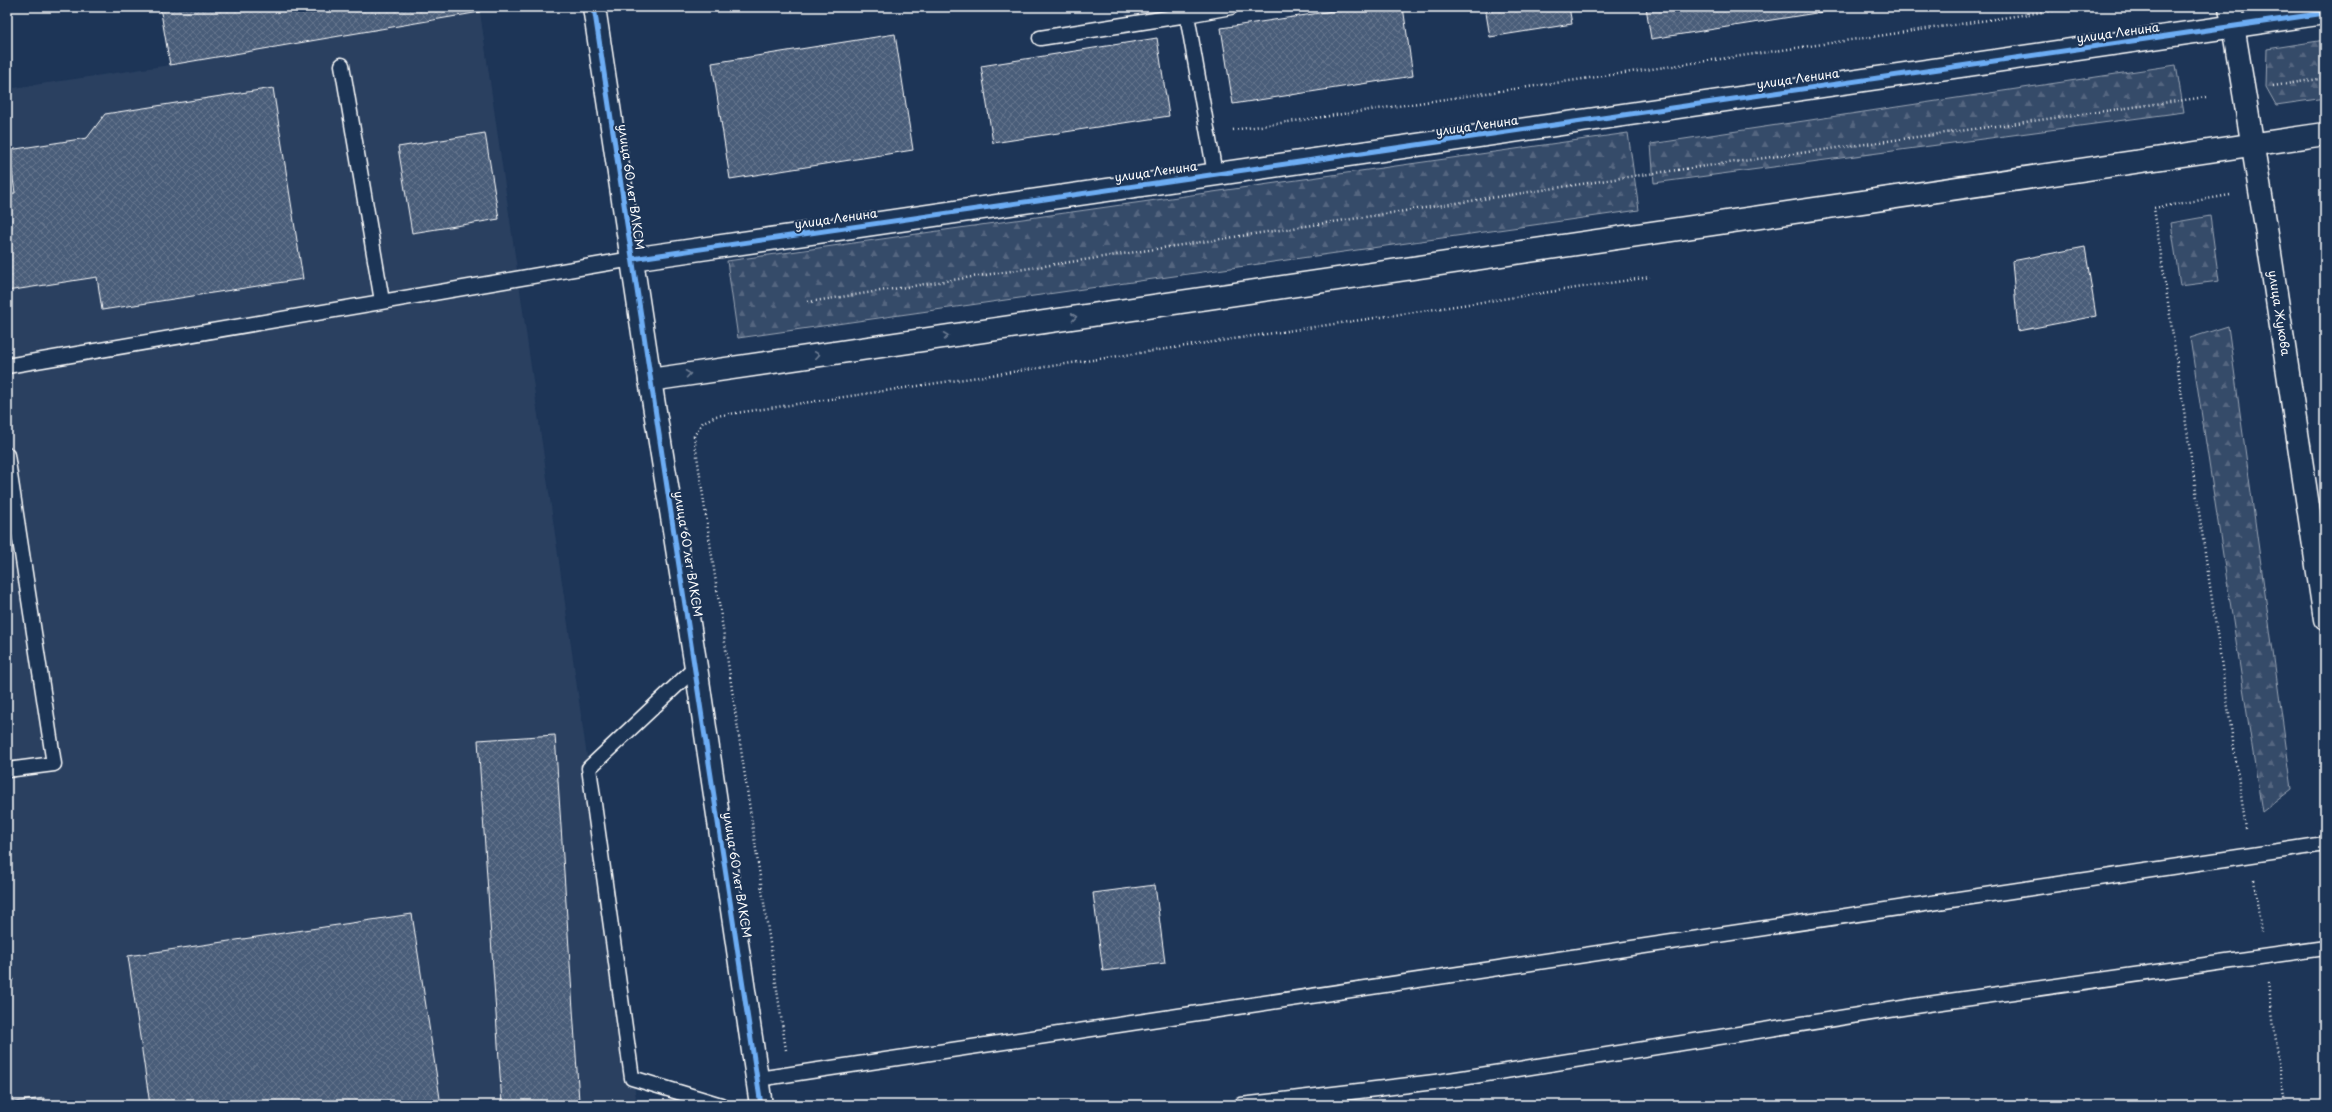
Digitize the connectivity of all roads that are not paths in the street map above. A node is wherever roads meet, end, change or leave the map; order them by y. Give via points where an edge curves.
1 (594, 7) edge
2 (1231, 7) edge
3 (2325, 13) edge
4 (1187, 15) junction
5 (2231, 16) edge
6 (1040, 38) dead end
7 (342, 65) dead end
8 (2325, 134) edge
9 (2252, 144) junction
10 (1215, 174) junction
11 (632, 259) junction
12 (382, 301) junction
13 (7, 366) edge
14 (650, 380) junction
15 (7, 455) edge
16 (2324, 610) edge
17 (696, 667) junction
18 (7, 770) edge
19 (2325, 844) edge
20 (2325, 948) edge
21 (758, 1079) junction
22 (721, 1105) edge
23 (761, 1105) edge
24 (1241, 1105) edge

1 - 11 street, улица 60 лет ВЛКСМ
2 - 4 lane
3 - 5 street, улица Ленина
4 - 6 lane
4 - 10 lane
5 - 9 street, улица Жукова
5 - 10 street, улица Ленина
7 - 12 lane
8 - 9 street
14 -> 9 street
9 - 16 street, улица Жукова
10 - 11 street, улица Ленина
11 - 12 lane
11 - 14 street, улица 60 лет ВЛКСМ
12 - 13 lane
14 - 17 street, улица 60 лет ВЛКСМ
15 - 18 lane via 54,764
17 - 21 street, улица 60 лет ВЛКСМ
17 - 22 lane via 590,768 632,1078
19 - 21 lane
20 - 24 lane via 1921,1005 1443,1081
21 - 23 street, улица 60 лет ВЛКСМ

